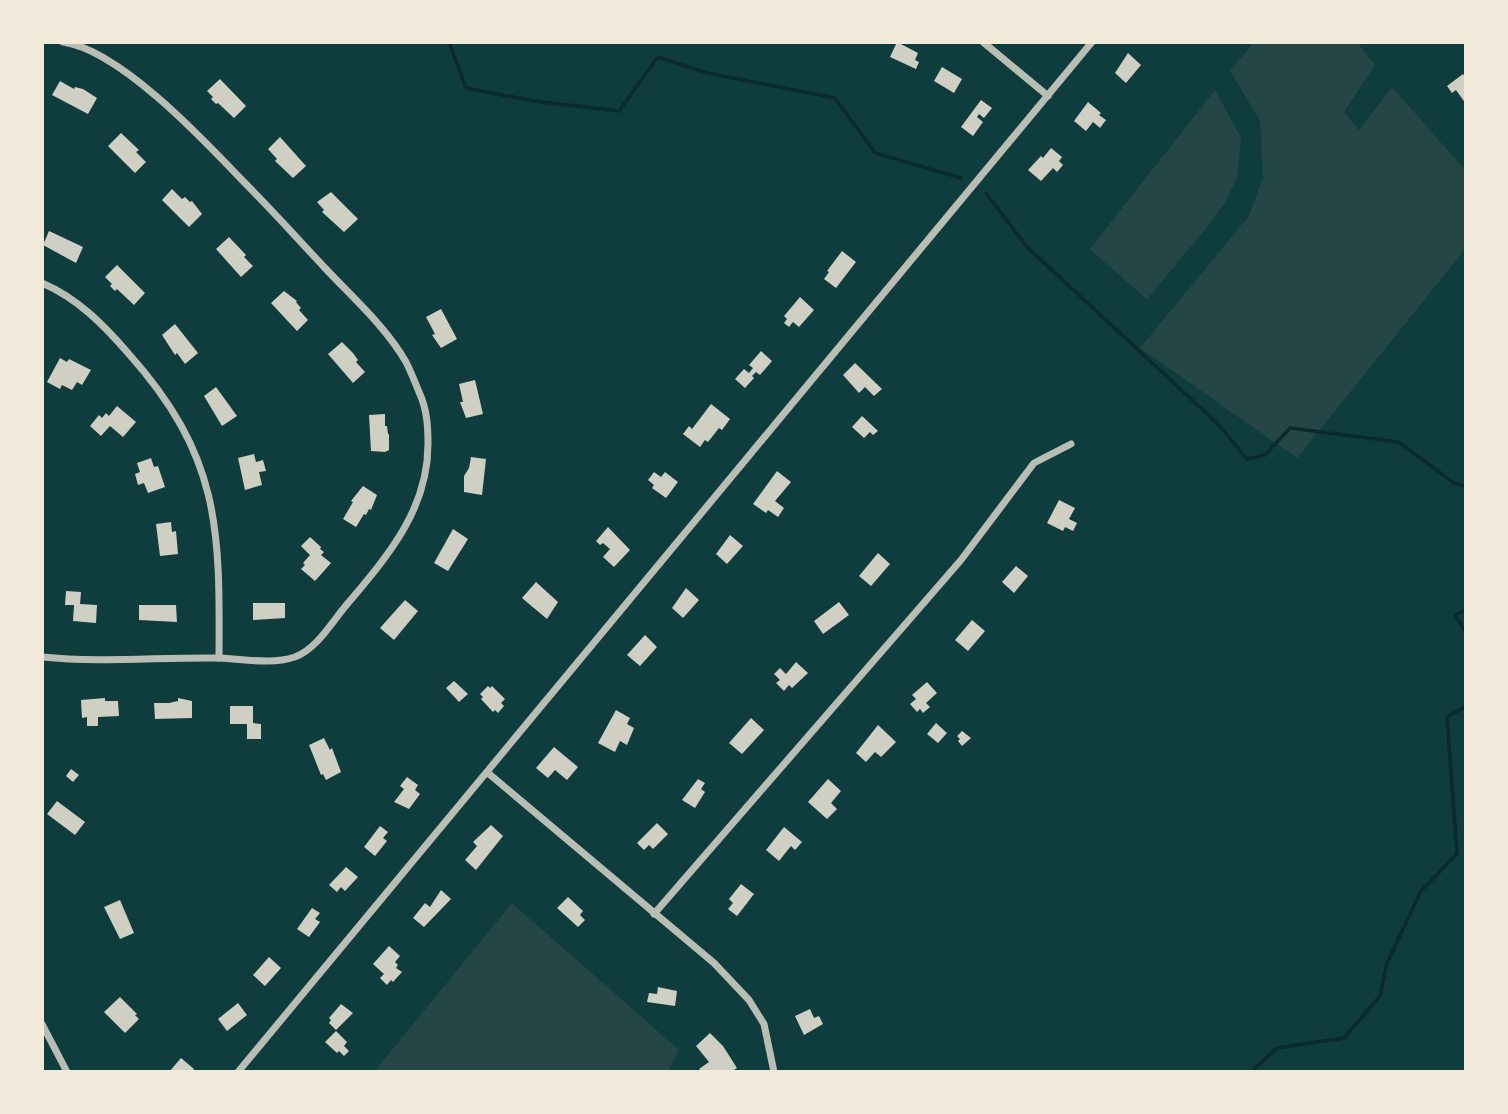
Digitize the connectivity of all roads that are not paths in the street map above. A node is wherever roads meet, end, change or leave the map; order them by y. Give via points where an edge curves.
1 (63, 42) edge
2 (983, 42) edge
3 (1092, 42) edge
4 (1048, 96) junction
5 (42, 283) edge
6 (1071, 444) dead end
7 (42, 657) edge
8 (219, 658) junction
9 (488, 773) junction
10 (654, 914) junction
11 (42, 1024) edge
12 (67, 1072) edge
13 (239, 1072) edge
14 (774, 1072) edge

1 - 8 street via 119,67 228,164 373,320 405,362 424,407 429,436 426,469 418,502 391,551 313,645 297,656 265,661
2 - 4 street
3 - 4 street
4 - 9 street
5 - 8 street via 74,300 104,326 164,396 190,441 206,483 216,530
6 - 10 street via 1034,463 961,560
7 - 8 street
9 - 10 street
9 - 13 street
10 - 14 street via 714,963 749,1000 764,1024
11 - 12 street

